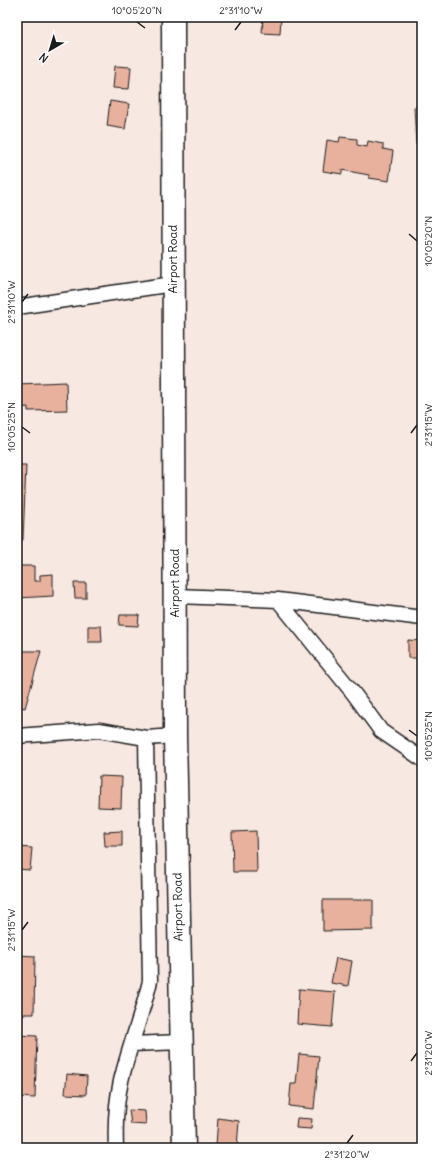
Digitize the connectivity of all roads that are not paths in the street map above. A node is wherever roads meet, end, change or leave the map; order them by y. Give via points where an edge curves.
1 (173, 17) edge
2 (173, 284) junction
3 (17, 307) edge
4 (176, 596) junction
5 (278, 600) junction
6 (422, 618) edge
7 (17, 736) edge
8 (174, 736) junction
9 (146, 738) junction
10 (422, 759) edge
11 (182, 1042) junction
12 (132, 1044) junction
13 (116, 1148) edge
14 (184, 1148) edge

1 - 2 highway, Airport Road
2 - 3 street
2 - 4 highway, Airport Road
4 - 5 street
4 - 8 highway, Airport Road
5 - 6 street
5 - 10 street via 381,731
7 - 9 street via 99,730
8 - 9 street
8 - 11 highway, Airport Road
9 - 12 street via 150,981
11 - 12 street
11 - 14 highway, Airport Road
12 - 13 street via 117,1100

